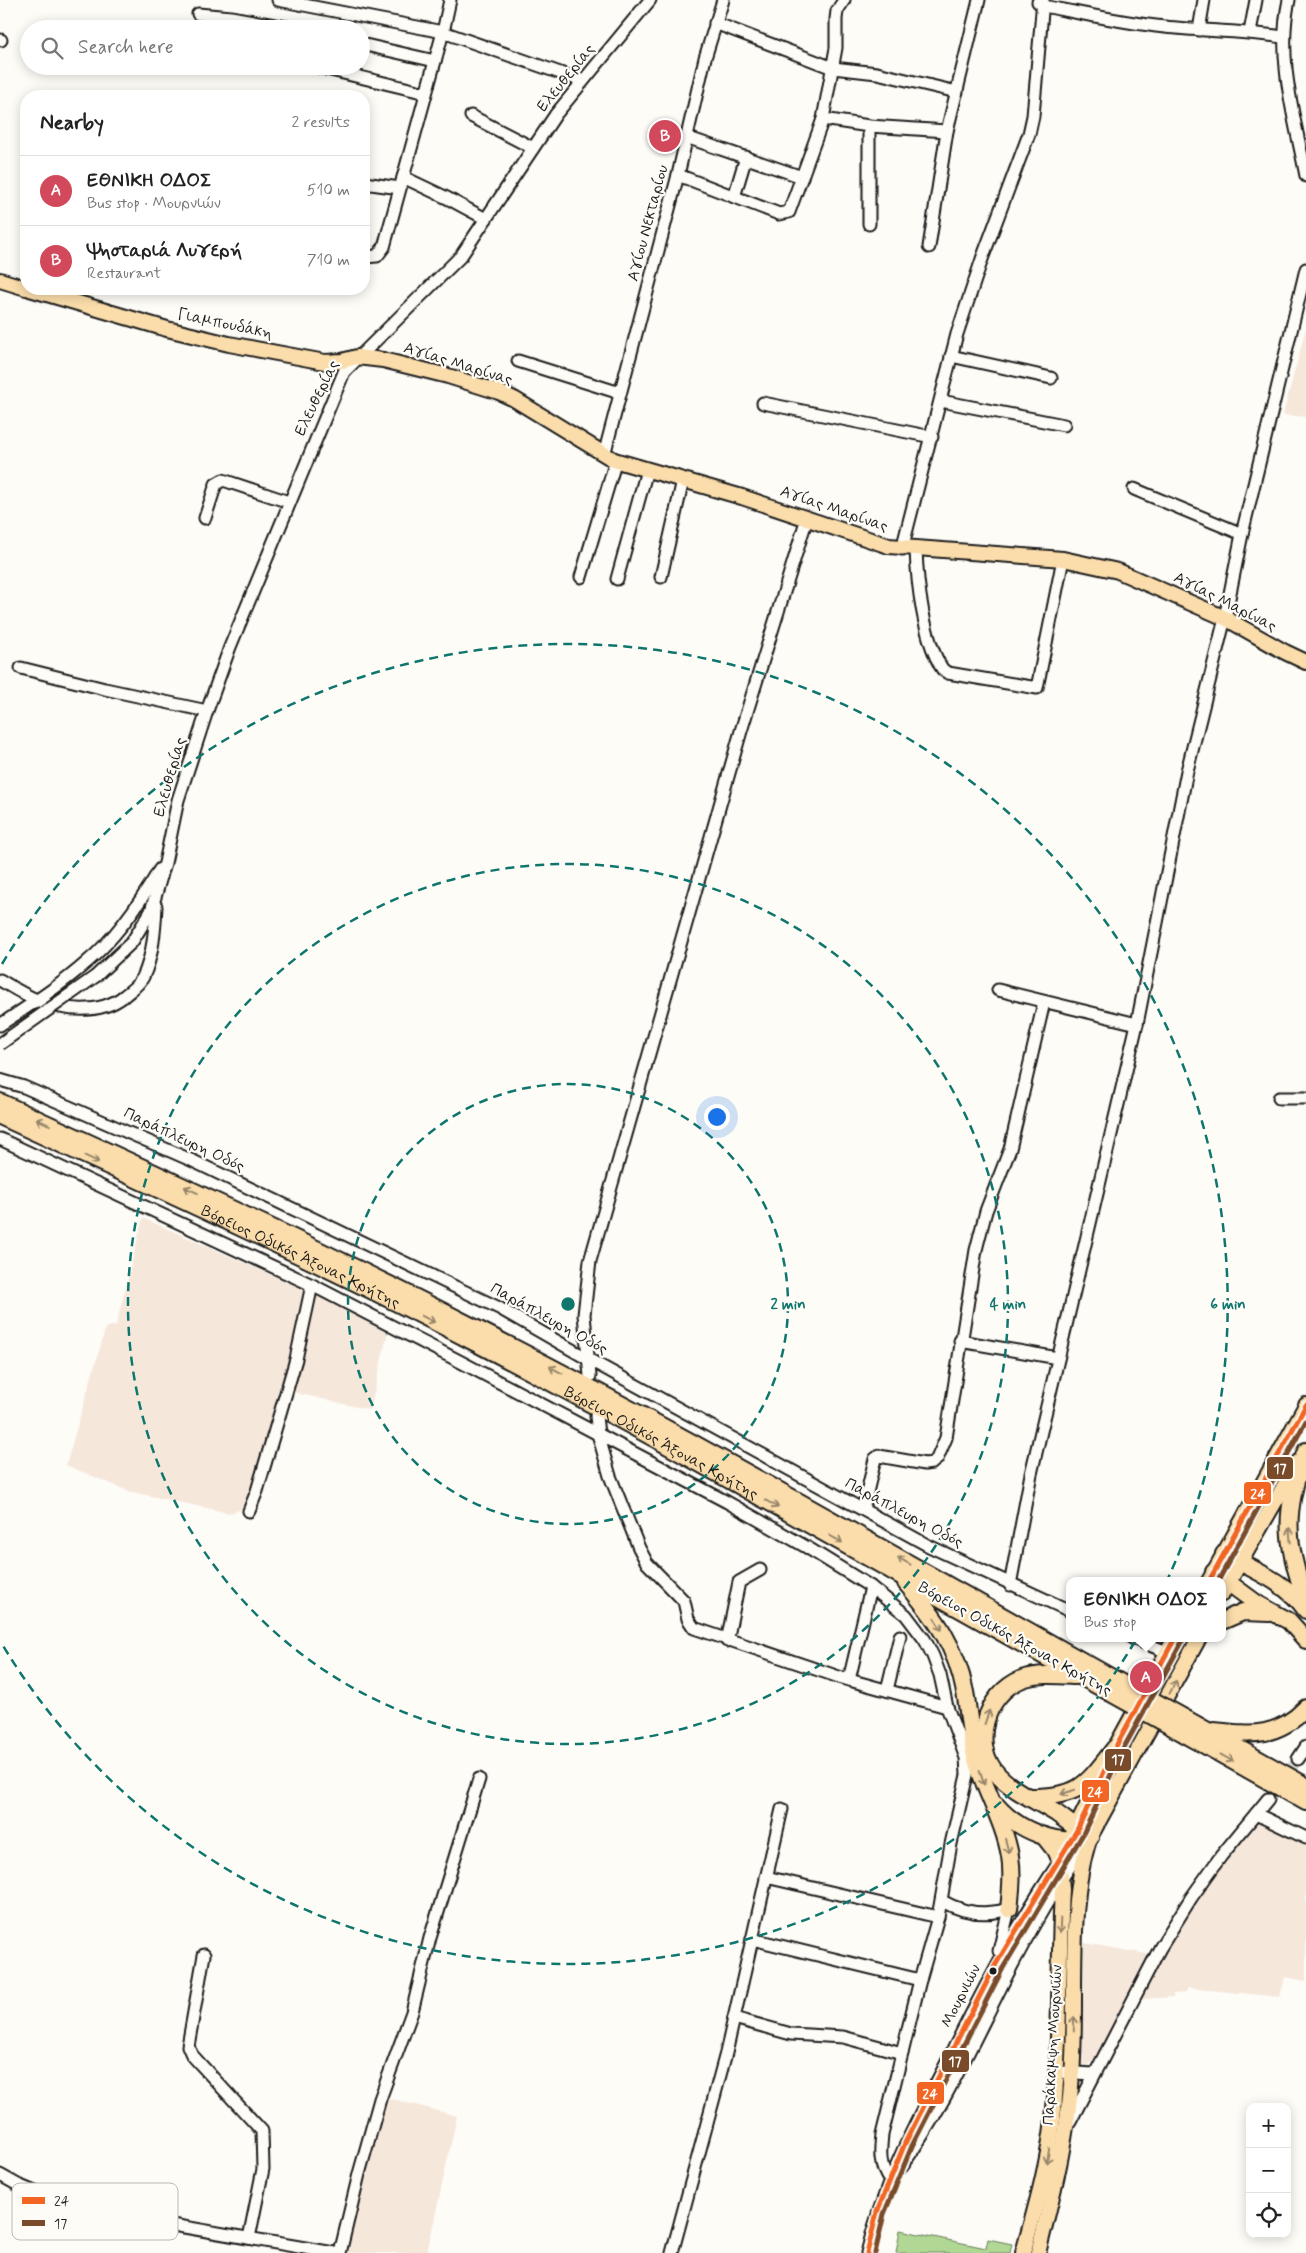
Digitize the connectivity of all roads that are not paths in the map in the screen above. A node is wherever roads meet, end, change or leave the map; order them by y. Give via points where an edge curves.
1 (278, 0) edge
2 (450, 0) edge
3 (650, 0) edge
4 (724, 0) edge
5 (844, 0) edge
6 (979, 0) edge
7 (1204, 0) edge
8 (1256, 0) edge
9 (1289, 0) edge
10 (1041, 2) edge
11 (198, 14) dead end
12 (248, 20) edge
13 (715, 22) junction
14 (1199, 30) junction
15 (443, 32) junction
16 (1250, 32) junction
17 (1283, 37) junction
18 (370, 46) edge
19 (435, 61) junction
20 (833, 68) junction
21 (351, 75) edge
22 (583, 81) junction
23 (957, 92) junction
24 (426, 93) junction
25 (471, 116) dead end
26 (823, 119) junction
27 (870, 126) junction
28 (947, 131) junction
29 (686, 137) junction
30 (533, 148) junction
31 (746, 157) junction
32 (678, 175) junction
33 (1306, 176) edge
34 (802, 177) junction
35 (370, 183) edge
36 (401, 183) junction
37 (734, 197) junction
38 (486, 219) junction
39 (870, 224) dead end
40 (929, 248) dead end
41 (370, 257) edge
42 (1306, 269) edge
43 (0, 280) edge
44 (20, 286) edge
45 (51, 295) edge
46 (951, 356) junction
47 (357, 358) junction
48 (518, 361) dead end
49 (1051, 378) dead end
50 (620, 393) junction
51 (941, 401) junction
52 (763, 403) dead end
53 (1064, 425) dead end
54 (932, 437) junction
55 (610, 458) junction
56 (647, 470) junction
57 (682, 480) junction
58 (1134, 489) dead end
59 (289, 502) junction
60 (205, 518) dead end
61 (807, 518) junction
62 (1242, 534) junction
63 (909, 549) junction
64 (1063, 559) junction
65 (581, 577) dead end
66 (661, 577) dead end
67 (616, 579) dead end
68 (1225, 618) junction
69 (1306, 662) edge
70 (22, 668) dead end
71 (207, 711) junction
72 (166, 861) junction
73 (157, 894) junction
74 (0, 980) edge
75 (998, 990) dead end
76 (37, 1000) junction
77 (1044, 1002) junction
78 (0, 1024) edge
79 (1137, 1024) junction
80 (0, 1044) edge
81 (0, 1080) edge
82 (1280, 1098) dead end
83 (1306, 1098) edge
84 (0, 1102) edge
85 (0, 1116) edge
86 (0, 1139) edge
87 (312, 1286) junction
88 (960, 1341) junction
89 (1058, 1358) junction
90 (588, 1359) junction
91 (590, 1376) dead end
92 (1306, 1405) edge
93 (596, 1416) dead end
94 (598, 1434) junction
95 (1306, 1449) edge
96 (863, 1510) junction
97 (249, 1511) dead end
98 (1224, 1554) junction
99 (1239, 1563) junction
100 (760, 1570) dead end
101 (896, 1572) junction
102 (1211, 1576) edge
103 (1010, 1585) junction
104 (1226, 1586) edge
105 (871, 1588) junction
106 (1226, 1588) edge
107 (1306, 1599) edge
108 (1066, 1609) edge
109 (1306, 1610) edge
110 (1275, 1613) junction
111 (1226, 1619) edge
112 (900, 1636) dead end
113 (1306, 1640) edge
114 (727, 1641) junction
115 (1142, 1642) edge
116 (1173, 1642) edge
117 (1197, 1642) edge
118 (1167, 1652) junction
119 (1080, 1676) junction
120 (849, 1680) junction
121 (1112, 1686) junction
122 (887, 1690) junction
123 (947, 1707) junction
124 (1306, 1708) edge
125 (1186, 1727) junction
126 (1208, 1731) junction
127 (1306, 1747) edge
128 (1115, 1748) junction
129 (1298, 1759) tunnel mouth
130 (479, 1779) dead end
131 (1306, 1786) edge
132 (1030, 1797) junction
133 (1268, 1799) tunnel mouth
134 (991, 1800) junction
135 (1306, 1802) edge
136 (782, 1809) dead end
137 (1256, 1814) junction
138 (1044, 1836) junction
139 (1079, 1836) junction
140 (1306, 1838) edge
141 (1061, 1869) junction
142 (766, 1877) junction
143 (942, 1901) junction
144 (1009, 1909) junction
145 (938, 1917) junction
146 (752, 1939) junction
147 (204, 1955) dead end
148 (996, 1964) junction
149 (920, 1980) junction
150 (734, 2018) junction
151 (902, 2053) junction
152 (1057, 2072) junction
153 (1072, 2073) junction
154 (1094, 2074) junction
155 (1067, 2127) junction
156 (0, 2175) edge
157 (890, 2181) junction
158 (13, 2183) edge
159 (178, 2226) edge
160 (249, 2238) junction
161 (334, 2253) edge
162 (340, 2253) edge
163 (672, 2253) edge
164 (868, 2253) edge
165 (1023, 2253) edge
166 (1038, 2253) edge

1 - 15 street
2 - 15 street
3 - 22 street, Ελευθερίας
4 - 13 street, Αγίου Νεκταρίου
5 - 20 street via 837,11
6 - 23 street
7 - 14 street
8 - 16 street
9 - 17 street
10 - 14 street via 1108,19
10 - 46 street via 1029,134 982,259
11 - 12 street
13 - 20 street
13 - 29 street, Αγίου Νεκταρίου
14 - 16 street
15 - 19 street
15 - 22 street
16 - 17 street
17 - 33 street
18 - 19 street
19 - 24 street
20 - 23 street via 877,73
20 - 26 street
21 - 24 street
22 - 30 street, Ελευθερίας
23 - 28 street
24 - 36 street
25 - 30 street
26 - 27 street
26 - 34 street
27 - 28 street
27 - 39 street
28 - 40 street
29 - 31 street
29 - 32 street, Αγίου Νεκταρίου
30 - 38 street, Ελευθερίας
31 - 34 street
31 - 37 street
32 - 37 street
32 - 50 street, Αγίου Νεκταρίου
34 - 37 street via 792,208 784,214
35 - 36 street
36 - 38 street via 447,198
36 - 41 street via 384,247 377,256
38 - 47 street, Ελευθερίας via 449,269
42 - 62 street
43 - 44 main road
45 - 47 main road, Γιαμπουδάκη via 229,344 325,362
46 - 49 street
46 - 51 street
47 - 55 main road, Αγίας Μαρίνας via 392,362 499,392 531,408
47 - 59 street, Ελευθερίας via 344,372
48 - 50 street
50 - 55 street, Αγίου Νεκταρίου
51 - 53 street
51 - 54 street
52 - 54 street
54 - 63 street
55 - 56 main road, Αγίας Μαρίνας
55 - 65 street, Αγίου Νεκταρίου
56 - 57 main road, Αγίας Μαρίνας
56 - 67 street
57 - 61 main road, Αγίας Μαρίνας
57 - 66 street
58 - 62 street
59 - 60 street via 223,480 216,484
59 - 71 street, Ελευθερίας
61 - 63 main road, Αγίας Μαρίνας via 875,542
61 - 90 street via 741,731 590,1261 584,1315
62 - 68 street
63 - 64 main road, Αγίας Μαρίνας
63 - 64 street via 927,631 943,670 1037,688
64 - 68 main road, Αγίας Μαρίνας via 1136,577
68 - 69 main road, Αγίας Μαρίνας
68 - 79 street via 1187,771
70 - 71 street
71 - 72 street, Ελευθερίας via 178,800
72 - 73 street, Ελευθερίας
72 - 76 street via 118,932 88,962
73 - 76 street via 147,968 135,988 117,1002 102,1008 73,1008
73 - 80 street, bridge via 132,942 96,976
74 - 76 street
75 - 77 street
76 - 78 street
77 - 79 street
77 - 88 street via 1010,1149 980,1230
79 - 89 street
81 - 90 street, Παράπλευρη Οδός via 24,1087 193,1161 499,1308
82 - 83 street
121 -> 84 highway, Βόρειος Οδικός Άξονας Κρήτης via 676,1434 481,1331 323,1251
85 -> 101 highway, Βόρειος Οδικός Άξονας Κρήτης via 318,1264 474,1342 669,1445
86 - 87 street
87 - 94 street
87 - 97 street via 296,1359
88 - 89 street
88 - 96 street via 946,1438 937,1459 925,1464 879,1456 875,1459
89 - 103 street
90 - 91 street
90 - 96 street, Παράπλευρη Οδός
92 - 98 main road
93 - 94 street
94 - 105 street via 728,1502
94 - 114 street via 610,1476 647,1563 681,1596 694,1628
95 - 99 main road
107 -> 95 highway via 1292,1556 1289,1521 1293,1489
96 - 103 street, Παράπλευρη Οδός
98 - 99 highway
98 - 102 main road
99 - 104 main road
99 - 109 highway via 1278,1583
100 - 114 street via 739,1582
101 - 119 highway, Βόρειος Οδικός Άξονας Κρήτης
101 -> 134 highway via 932,1614 958,1663 975,1755
103 - 108 street, Παράπλευρη Οδός
105 - 120 street
105 - 123 street via 906,1615 925,1640 940,1675
106 - 110 highway
110 - 111 highway via 1243,1612
110 - 113 highway via 1289,1621
112 - 122 street
114 - 120 street
115 - 118 street
116 - 118 main road, Μουρνιών
139 -> 117 main road
118 - 128 main road, Μουρνιών
119 - 121 highway, Βόρειος Οδικός Άξονας Κρήτης
132 -> 119 highway via 998,1775 988,1758 984,1735 987,1713 998,1696 1022,1679 1042,1675
120 - 122 street
121 - 125 highway, Βόρειος Οδικός Άξονας Κρήτης, bridge
122 - 123 street
123 - 143 street via 966,1758 967,1775
124 - 126 highway via 1286,1725 1259,1734
125 - 126 highway, Βόρειος Οδικός Άξονας Κρήτης
125 -> 135 highway, Βόρειος Οδικός Άξονας Κρήτης
126 - 131 highway, Βόρειος Οδικός Άξονας Κρήτης
127 - 129 street
128 -> 132 highway via 1080,1788 1058,1795
128 - 139 main road, Μουρνιών
130 - 162 street via 430,1938 412,2012 380,2099
132 - 139 highway
133 - 137 street
134 - 138 highway via 1009,1818
134 -> 144 highway via 1010,1855
136 - 142 street
137 - 140 street
137 - 154 street via 1220,1856 1191,1898 1160,1948
138 - 139 highway
138 - 141 highway via 1055,1850
139 - 141 main road, Μουρνιών
139 - 141 street, Μουρνιών
153 -> 139 main road, Παράκαμψη Μουρνιών via 1076,1910 1085,1852
141 - 148 street, Μουρνιών
141 -> 152 main road, Παράκαμψη Μουρνιών
141 - 157 street, Μουρνιών via 958,2073 915,2148
142 - 145 street
142 - 146 street
143 - 144 street via 969,1911
143 - 145 street
144 - 148 street
145 - 149 street
146 - 149 street
146 - 150 street
147 - 160 street via 188,2046 192,2055 262,2131 263,2169
148 - 157 street, Μουρνιών via 905,2143
149 - 151 street
150 - 151 street via 791,2034 843,2037
150 - 163 street
151 - 157 street via 880,2149 883,2171
152 - 153 street
152 -> 165 main road, Παράκαμψη Μουρνιών via 1047,2162
153 - 154 street
153 - 155 main road, Παράκαμψη Μουρνιών
154 - 155 street
155 - 166 main road, Παράκαμψη Μουρνιών
156 - 158 street
157 - 164 street
159 - 160 street
160 - 161 street

